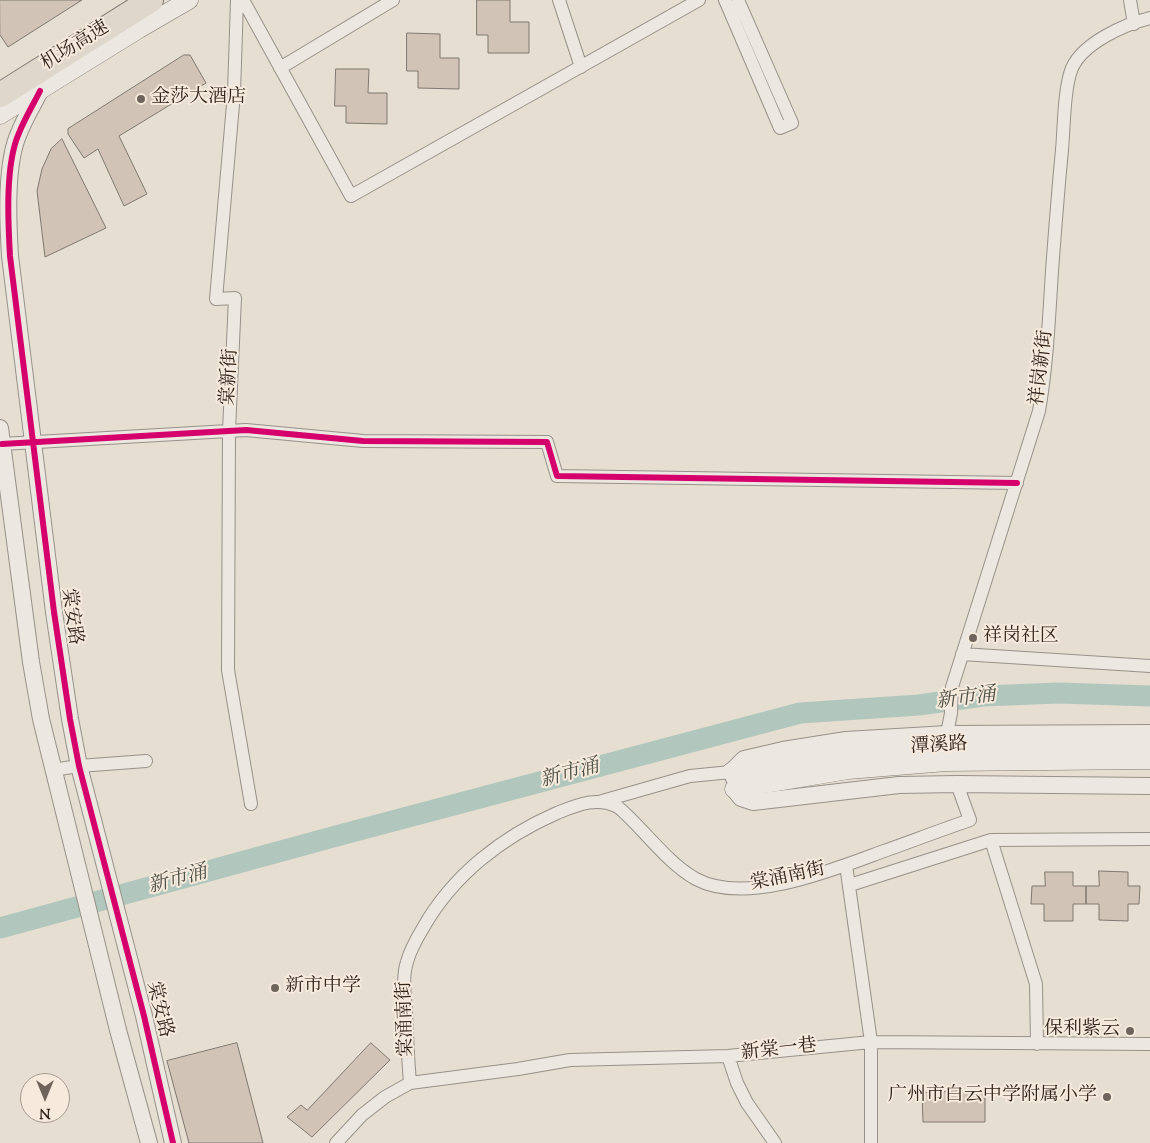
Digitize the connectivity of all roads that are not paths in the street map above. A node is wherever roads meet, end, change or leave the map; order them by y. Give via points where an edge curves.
1 (135, 0) edge
2 (151, 0) edge
3 (189, 0) edge
4 (237, 0) edge
5 (243, 0) edge
6 (392, 0) edge
7 (559, 0) edge
8 (699, 0) edge
9 (725, 0) edge
10 (738, 0) edge
11 (1130, 0) edge
12 (1150, 18) edge
13 (1134, 24) junction
14 (581, 66) junction
15 (280, 68) junction
16 (0, 83) edge
17 (40, 91) junction
18 (0, 95) edge
19 (0, 115) edge
20 (229, 431) junction
21 (1, 436) edge
22 (32, 441) junction
23 (1017, 483) junction
24 (962, 654) junction
25 (1150, 666) edge
26 (1150, 732) edge
27 (948, 734) junction
28 (1150, 744) edge
29 (1150, 760) edge
30 (146, 761) dead end
31 (79, 766) junction
32 (52, 770) junction
33 (732, 780) junction
34 (958, 784) junction
35 (1150, 786) edge
36 (599, 801) junction
37 (252, 804) dead end
38 (991, 840) junction
39 (1150, 840) edge
40 (846, 865) junction
41 (850, 885) junction
42 (871, 1042) junction
43 (1037, 1044) junction
44 (1150, 1044) edge
45 (728, 1056) junction
46 (410, 1083) junction
47 (149, 1143) edge
48 (173, 1143) edge
49 (336, 1143) edge
50 (775, 1143) edge
51 (871, 1143) edge

1 - 16 main road
2 - 18 highway, 机场高速
3 - 17 main road
4 - 20 street, 棠新街 via 234,94 216,299 235,298
5 - 15 street
6 - 15 street
7 - 14 street
8 - 14 street
9 - 10 street via 780,128 792,123
11 - 13 street
12 - 13 street, 祥岗新街
13 - 23 street, 祥岗新街 via 1092,45 1077,59 1070,74 1044,384
14 - 15 street via 351,196
17 - 19 main road
17 - 22 street, 棠安路 via 18,134 8,215
20 - 22 street
20 - 23 street via 363,441 547,442 557,476
20 - 37 street, 棠新街 via 228,670
21 - 22 street
21 - 32 street via 31,662
22 - 31 street, 棠安路 via 54,612
23 - 24 street, 祥岗新街
24 - 25 street
24 - 27 street, 祥岗新街 via 952,687
26 - 27 street
27 - 33 street via 846,740 783,750 744,759
28 - 33 main road, 潭溪路 via 947,745 865,751 768,766
29 - 33 main road, 潭溪路 via 946,762 848,770 772,783
30 - 31 street
31 - 32 street
31 - 48 street, 棠安路 via 144,1016
32 - 47 street
33 - 34 street via 741,798 753,802 899,786
33 - 36 street via 690,776
34 - 35 street
34 - 40 street, 棠涌南街 via 970,820
36 - 40 street, 棠涌南街 via 618,807 678,866 706,883 733,888 763,887
36 - 46 street, 棠涌南街 via 566,810 502,843 457,882 429,917 410,953 405,972
38 - 39 street
38 - 41 street
38 - 43 street via 1036,984
40 - 41 street
41 - 42 street
42 - 43 street, 新棠一巷
42 - 45 street, 新棠一巷
42 - 51 street
43 - 44 street, 新棠一巷
45 - 46 street, 新棠一巷 via 570,1060
45 - 50 street via 746,1103
46 - 49 street, 棠涌南街 via 362,1115

